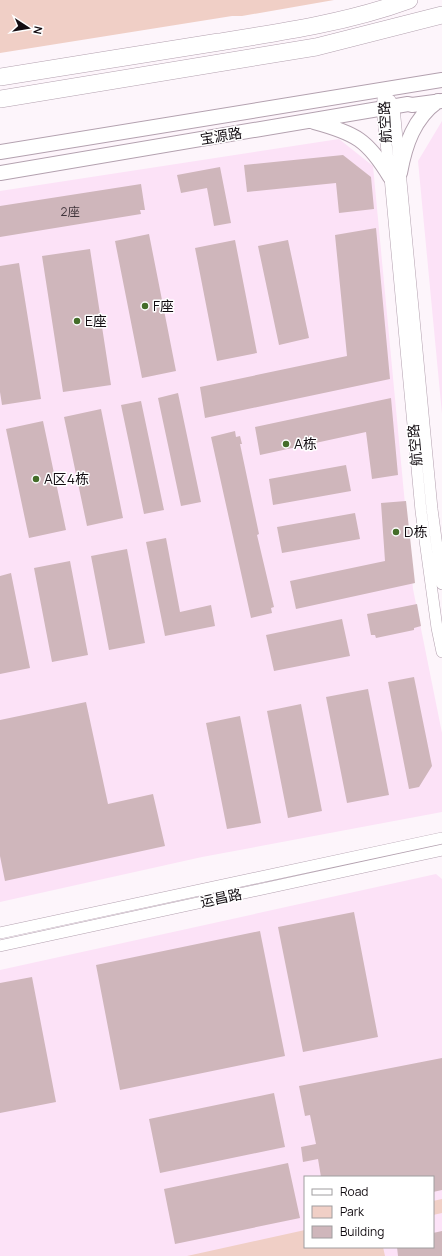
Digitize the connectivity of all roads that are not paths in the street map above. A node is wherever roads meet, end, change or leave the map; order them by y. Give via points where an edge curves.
1 (409, 0) edge
2 (442, 15) edge
3 (0, 77) edge
4 (442, 80) edge
5 (384, 89) junction
6 (0, 99) edge
7 (440, 101) edge
8 (388, 108) junction
9 (309, 121) junction
10 (0, 152) edge
11 (0, 173) edge
12 (395, 175) junction
13 (442, 584) edge
14 (442, 652) edge
15 (442, 838) edge
16 (442, 850) edge
17 (0, 933) edge
18 (0, 946) edge

1 - 3 highway via 353,17 261,35
2 - 6 highway via 316,47
4 - 5 main road, 宝源路
5 - 8 street, 航空路
5 - 10 main road, 宝源路
7 - 8 main road, 宝源路
7 - 12 main road via 429,107 414,127
8 - 9 main road, 宝源路
8 - 12 street, 航空路
9 - 11 main road, 宝源路
9 - 12 main road via 344,130 359,139
12 - 13 street, 航空路
12 - 14 street, 航空路 via 420,511
15 - 17 street, 运昌路
16 - 18 street, 运昌路

